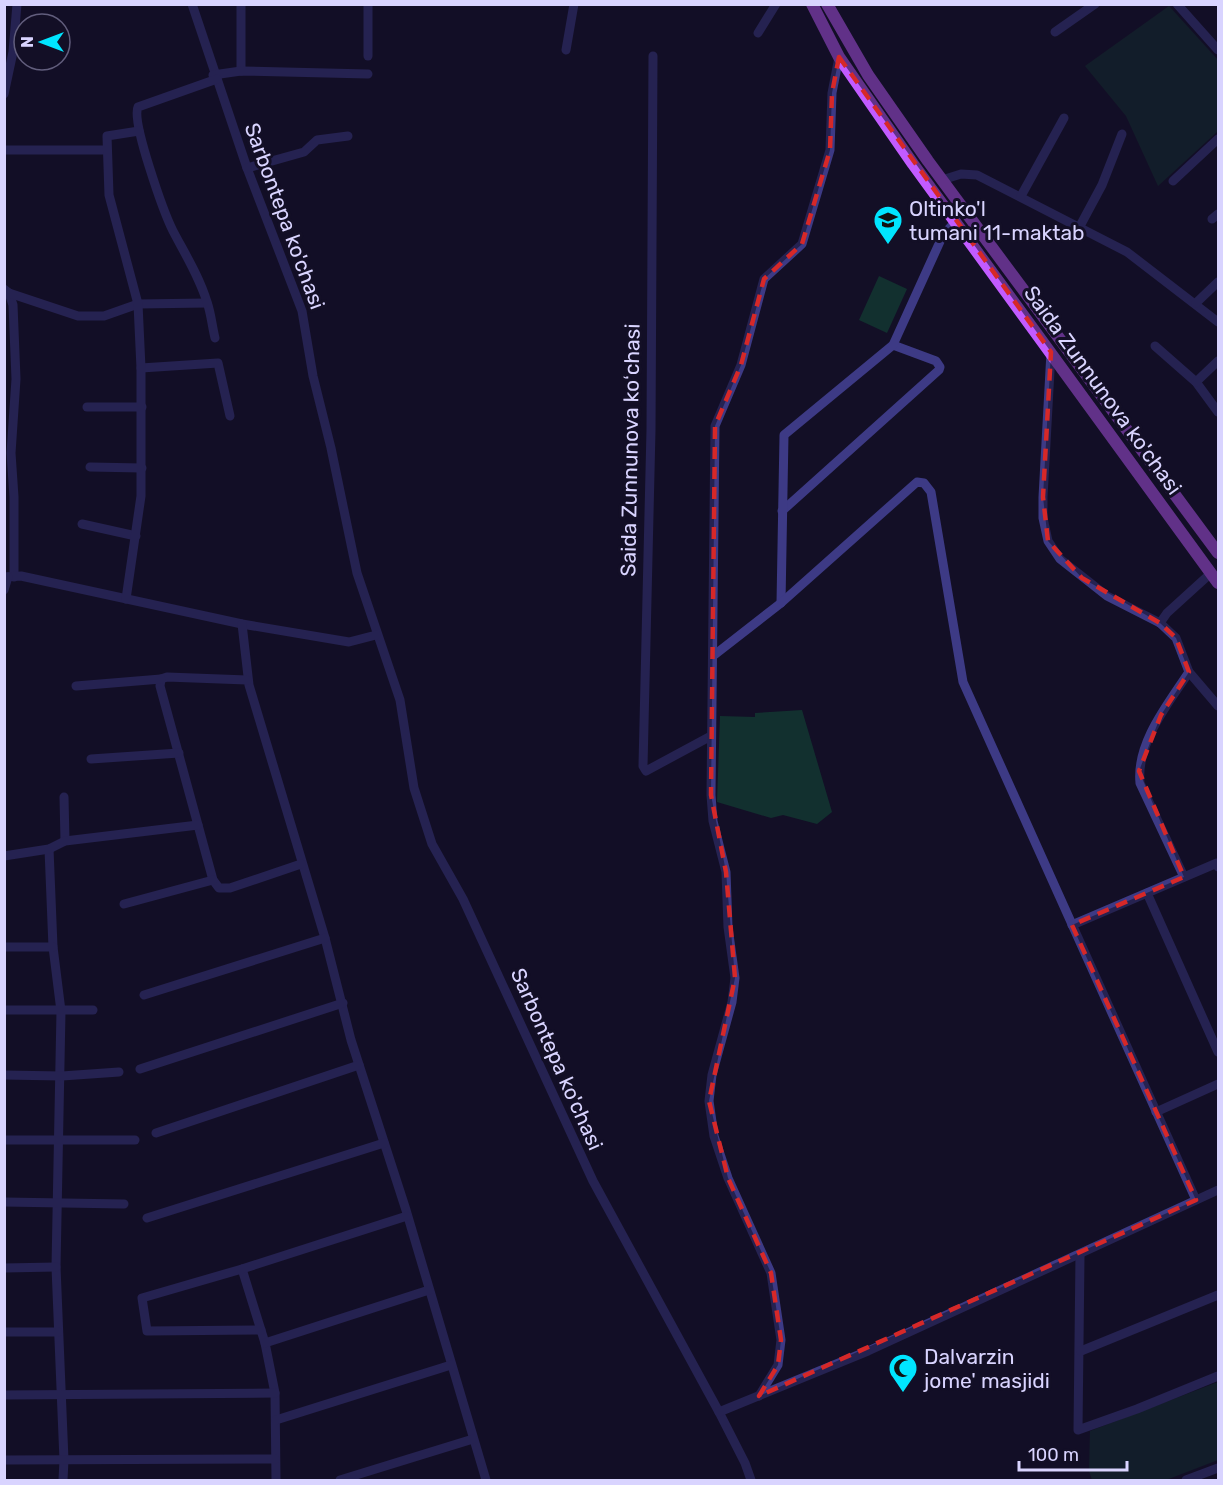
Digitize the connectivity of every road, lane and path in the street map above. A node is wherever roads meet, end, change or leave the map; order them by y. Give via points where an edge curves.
1 (17, 4) edge
2 (192, 4) edge
3 (241, 4) edge
4 (368, 4) edge
5 (574, 4) edge
6 (776, 4) edge
7 (812, 4) edge
8 (827, 4) edge
9 (1095, 4) edge
10 (1177, 4) edge
11 (1055, 32) dead end
12 (758, 33) dead end
13 (1218, 33) edge
14 (1210, 40) junction
15 (566, 50) dead end
16 (1218, 50) edge
17 (368, 56) dead end
18 (653, 56) dead end
19 (839, 57) junction
20 (241, 71) junction
21 (368, 74) dead end
22 (215, 77) junction
23 (4, 94) edge
24 (1064, 118) dead end
25 (139, 131) junction
26 (1122, 134) dead end
27 (348, 136) dead end
28 (1218, 139) edge
29 (4, 150) edge
30 (106, 150) junction
31 (247, 168) junction
32 (942, 180) junction
33 (1173, 181) dead end
34 (1021, 196) junction
35 (956, 221) junction
36 (1080, 226) junction
37 (1006, 265) junction
38 (995, 273) junction
39 (1218, 282) edge
40 (7, 291) edge
41 (207, 303) junction
42 (1196, 303) junction
43 (138, 304) junction
44 (1218, 322) edge
45 (215, 338) dead end
46 (893, 345) junction
47 (1155, 346) dead end
48 (1051, 352) junction
49 (1218, 361) edge
50 (9, 363) edge
51 (141, 368) junction
52 (1196, 382) junction
53 (87, 407) dead end
54 (142, 407) junction
55 (1218, 412) edge
56 (230, 416) dead end
57 (90, 467) dead end
58 (142, 468) junction
59 (782, 512) junction
60 (82, 524) dead end
61 (136, 536) junction
62 (1218, 553) edge
63 (9, 577) edge
64 (1215, 578) edge
65 (4, 590) edge
66 (126, 599) junction
67 (781, 603) junction
68 (1160, 623) junction
69 (243, 624) junction
70 (376, 635) junction
71 (713, 656) junction
72 (1189, 672) junction
73 (161, 680) junction
74 (248, 680) junction
75 (76, 686) dead end
76 (1218, 706) edge
77 (711, 736) junction
78 (179, 753) junction
79 (91, 759) dead end
80 (64, 797) dead end
81 (198, 825) junction
82 (65, 841) junction
83 (49, 849) junction
84 (4, 856) edge
85 (301, 864) junction
86 (1218, 867) edge
87 (1184, 877) junction
88 (213, 880) junction
89 (1147, 893) junction
90 (124, 904) dead end
91 (1072, 925) junction
92 (325, 938) junction
93 (4, 947) edge
94 (53, 947) junction
95 (144, 995) dead end
96 (343, 1003) junction
97 (4, 1010) edge
98 (93, 1010) dead end
99 (61, 1011) junction
100 (1218, 1052) edge
101 (359, 1065) junction
102 (140, 1069) dead end
103 (119, 1072) dead end
104 (4, 1075) edge
105 (62, 1076) junction
106 (1218, 1084) edge
107 (1156, 1112) junction
108 (156, 1133) dead end
109 (4, 1140) edge
110 (58, 1140) junction
111 (135, 1140) dead end
112 (384, 1143) junction
113 (1218, 1190) edge
114 (1196, 1200) junction
115 (4, 1203) edge
116 (57, 1203) junction
117 (124, 1204) dead end
118 (407, 1216) junction
119 (147, 1218) dead end
120 (1080, 1255) junction
121 (56, 1267) junction
122 (4, 1268) edge
123 (242, 1269) junction
124 (429, 1290) junction
125 (1218, 1295) edge
126 (261, 1330) junction
127 (4, 1332) edge
128 (58, 1332) junction
129 (265, 1343) junction
130 (1081, 1352) junction
131 (451, 1365) junction
132 (1218, 1376) edge
133 (275, 1393) junction
134 (4, 1395) edge
135 (61, 1395) junction
136 (759, 1396) junction
137 (719, 1412) junction
138 (276, 1420) junction
139 (473, 1439) junction
140 (275, 1459) junction
141 (4, 1460) edge
142 (64, 1460) junction
143 (1218, 1468) edge
144 (63, 1480) edge
145 (276, 1480) edge
146 (340, 1480) edge
147 (486, 1480) edge
148 (751, 1480) edge
149 (1186, 1480) edge

1 - 23 street via 15,44
2 - 22 street, Sarbontepa ko'chasi
3 - 20 street
4 - 17 street
5 - 15 street
6 - 12 street
7 - 19 main road, Saida Zunnunova ko'chasi
8 - 32 main road, Saida Zunnunova ko'chasi via 868,75
9 - 11 street
10 - 14 street
13 - 14 street
14 - 16 street
18 - 77 street, Saida Zunnunova koʻchasi via 651,430 643,766 646,771
19 - 35 main road, Saida Zunnunova ko'chasi
19 - 71 street via 832,93 830,150 802,244 764,279 741,366 715,426
20 - 21 street
20 - 22 street
22 - 25 street via 138,107
22 - 31 street, Sarbontepa ko'chasi
24 - 34 street
25 - 30 street via 112,133 107,136
25 - 41 street via 173,230
26 - 36 street
27 - 31 street via 317,140 304,152
28 - 33 street
29 - 30 street
30 - 43 street via 109,195
31 - 70 street, Sarbontepa ko'chasi via 302,311 343,514
32 - 34 street via 961,174 977,175
32 - 37 main road, Saida Zunnunova ko'chasi
34 - 36 street
35 - 38 main road, Saida Zunnunova ko'chasi
35 - 46 street via 943,235
36 - 42 street via 1127,252
37 - 38 main road
37 - 62 main road, Saida Zunnunova ko'chasi
38 - 48 main road, Saida Zunnunova ko'chasi
39 - 42 street
40 - 43 street via 78,316 104,316
40 - 50 street via 13,305
41 - 43 street
41 - 45 street
42 - 44 street
43 - 51 street
46 - 59 street via 784,435
46 - 59 street via 936,361 939,370
47 - 52 street
48 - 64 main road, Saida Zunnunova ko'chasi
48 - 68 street via 1043,497 1048,541 1060,559 1082,578 1107,596
49 - 52 street
50 - 63 street via 16,403
51 - 54 street
51 - 56 street via 218,363
52 - 55 street
53 - 54 street
54 - 58 street
57 - 58 street
58 - 61 street
59 - 67 street
60 - 61 street
61 - 66 street
63 - 65 street
63 - 66 street
64 - 68 street
66 - 69 street
67 - 71 street
67 - 91 street via 917,482 928,486 963,681
68 - 72 street via 1176,638
69 - 70 street via 349,642
69 - 74 street
70 - 137 street, Sarbontepa ko'chasi via 400,700 414,788 432,844 463,899 593,1181
71 - 77 street
72 - 76 street
72 - 87 street via 1161,715 1139,771 1140,783
73 - 74 street
73 - 75 street
73 - 78 street
74 - 85 street
77 - 136 street via 713,821 726,872 735,978 709,1101 714,1136 728,1178 771,1273 781,1340 778,1365
78 - 79 street
78 - 81 street
80 - 82 street
81 - 82 street
81 - 88 street
82 - 83 street
83 - 84 street
83 - 94 street
85 - 88 street via 230,888 219,888
85 - 92 street
86 - 87 street via 1217,863
87 - 89 street
88 - 90 street
89 - 91 street
89 - 100 street
91 - 107 street
92 - 95 street
92 - 96 street
93 - 94 street
94 - 99 street
96 - 101 street
96 - 102 street
97 - 99 street
98 - 99 street
99 - 105 street
101 - 108 street
101 - 112 street
103 - 105 street
104 - 105 street
105 - 110 street
106 - 107 street
107 - 114 street
109 - 110 street
110 - 111 street
110 - 116 street
112 - 118 street
112 - 119 street
113 - 114 street
114 - 120 street
115 - 116 street
116 - 117 street
116 - 121 street
118 - 123 street
118 - 124 street
120 - 130 street
120 - 136 street
121 - 122 street
121 - 128 street
123 - 126 street
123 - 126 street via 142,1298 147,1331
124 - 129 street
124 - 131 street
125 - 130 street
126 - 129 street
127 - 128 street
128 - 135 street
129 - 133 street
130 - 132 street via 1078,1430
131 - 138 street
131 - 139 street
133 - 135 street
133 - 138 street
134 - 135 street
135 - 142 street
136 - 137 street
137 - 148 street, Sarbontepa ko'chasi
138 - 140 street
139 - 146 street
139 - 147 street
140 - 142 street
140 - 145 street
141 - 142 street
142 - 144 street
143 - 149 street

